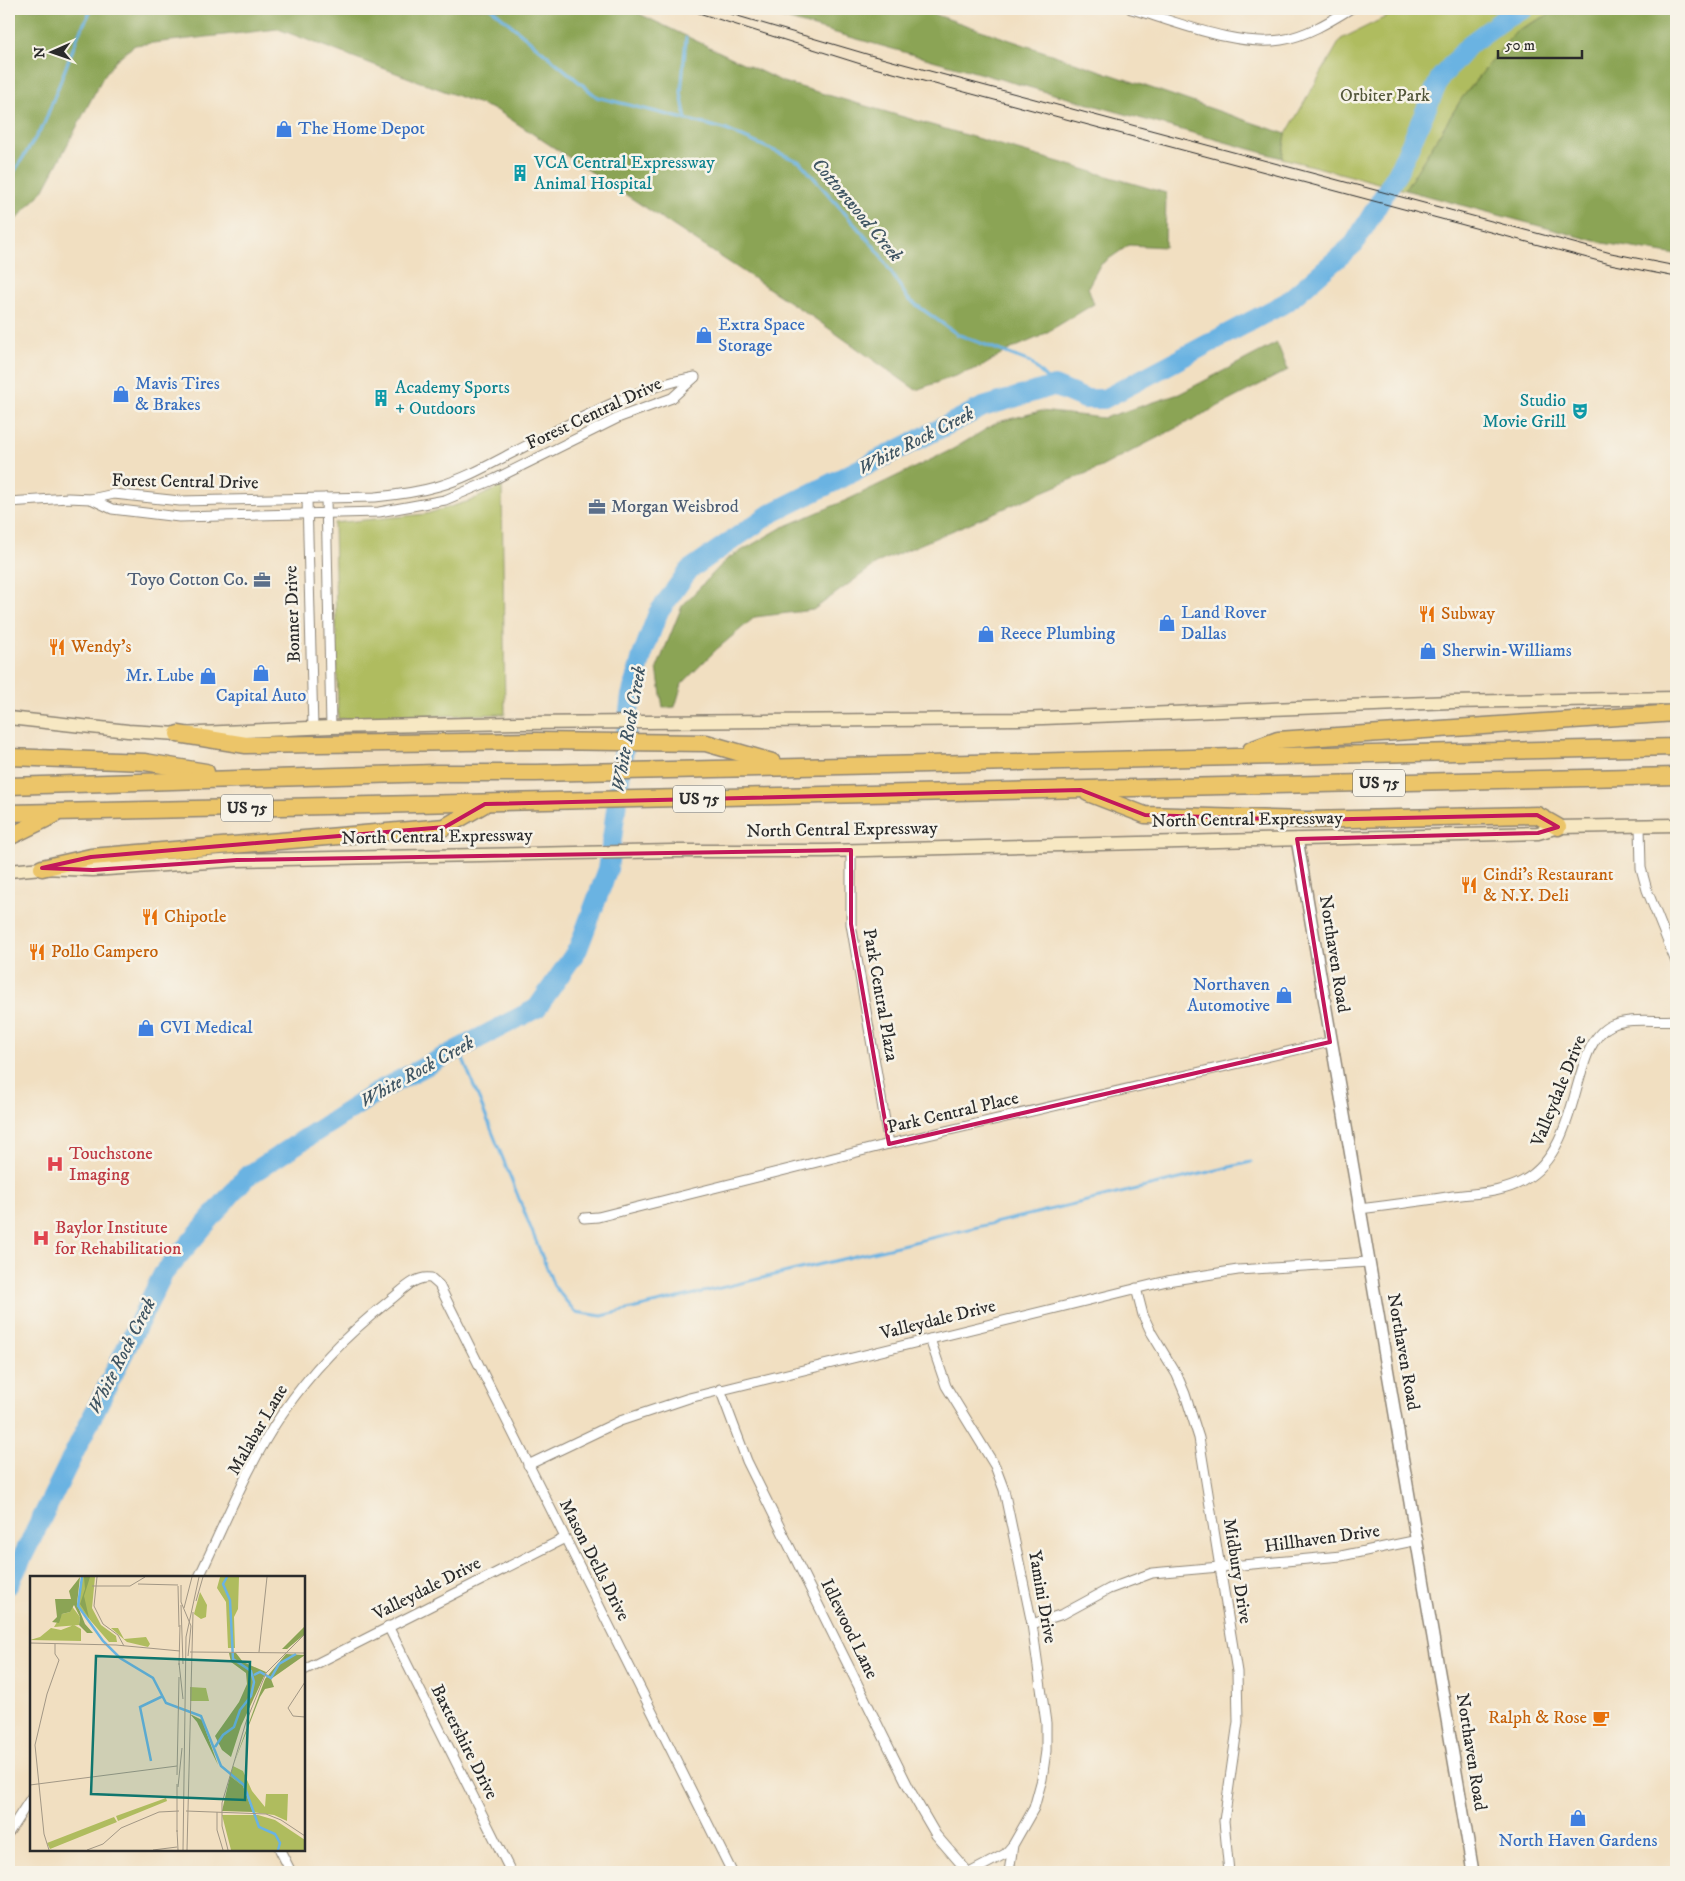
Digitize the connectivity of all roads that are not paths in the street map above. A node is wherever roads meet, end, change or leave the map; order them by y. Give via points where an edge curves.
1 (1131, 9) edge
2 (1350, 9) edge
3 (490, 465) junction
4 (495, 479) junction
5 (326, 498) junction
6 (91, 499) junction
7 (307, 499) junction
8 (9, 502) edge
9 (326, 514) junction
10 (307, 515) junction
11 (1676, 698) edge
12 (1676, 713) edge
13 (9, 718) edge
14 (331, 727) junction
15 (313, 728) junction
16 (178, 734) junction
17 (1676, 747) edge
18 (1237, 755) junction
19 (9, 757) edge
20 (786, 766) junction
21 (1676, 776) edge
22 (242, 778) junction
23 (9, 786) edge
24 (1081, 790) junction
25 (485, 804) junction
26 (62, 812) junction
27 (9, 814) edge
28 (1676, 825) edge
29 (1640, 826) junction
30 (1558, 827) junction
31 (9, 837) edge
32 (1297, 839) junction
33 (851, 850) junction
34 (42, 868) junction
35 (9, 871) edge
36 (1676, 962) edge
37 (1676, 1020) edge
38 (1330, 1042) junction
39 (889, 1144) junction
40 (1359, 1209) junction
41 (584, 1218) dead end
42 (1370, 1262) junction
43 (417, 1279) joint
44 (1136, 1288) junction
45 (930, 1339) junction
46 (720, 1390) junction
47 (528, 1464) junction
48 (565, 1538) junction
49 (1418, 1540) junction
50 (1220, 1567) junction
51 (199, 1576) edge
52 (1032, 1624) junction
53 (388, 1626) junction
54 (305, 1669) edge
55 (30, 1800) edge
56 (9, 1832) edge
57 (1013, 1846) junction
58 (280, 1851) edge
59 (291, 1872) edge
60 (512, 1872) edge
61 (732, 1872) edge
62 (970, 1872) edge
63 (1009, 1872) edge
64 (1229, 1872) edge
65 (1473, 1872) edge

1 - 2 street via 1230,37 1258,41 1281,40 1314,30
3 - 4 street
3 - 4 street, Forest Central Drive via 613,402 665,382 695,377 672,398 620,417
3 - 5 street, Forest Central Drive via 441,486 406,494
4 - 9 street, Forest Central Drive via 445,500 408,509
5 - 7 street, Forest Central Drive
5 - 9 street, Bonner Drive
6 - 7 street, Forest Central Drive via 114,494 180,501
6 - 8 street, Forest Central Drive
6 - 10 street, Forest Central Drive via 112,509 179,517
7 - 10 street, Bonner Drive
9 - 10 street, Forest Central Drive
9 - 14 street, Bonner Drive
10 - 15 street, Bonner Drive
11 - 14 main road via 1452,702 1018,719
12 - 18 highway via 1278,740
13 - 16 main road
14 - 15 main road
15 - 16 main road
16 - 20 highway via 246,744 706,743
17 - 18 highway, US 75
18 - 20 highway, US 75
19 - 22 highway via 145,762
20 - 22 highway, US 75
21 - 24 highway, North Central Expressway / US 75
22 - 23 highway, US 75
24 - 25 highway, North Central Expressway / US 75
24 - 30 highway via 1145,815 1307,820 1537,815
25 - 26 highway, North Central Expressway / US 75
25 - 34 highway via 445,827 91,857
26 - 27 highway, North Central Expressway / US 75
26 - 31 highway
28 - 29 main road, North Central Expressway
29 - 30 main road, North Central Expressway
29 - 36 street via 1641,868
30 - 32 main road, North Central Expressway via 1538,833
32 - 33 main road, North Central Expressway
32 - 38 street, Northaven Road
33 - 34 main road, North Central Expressway via 237,860 93,870
33 - 39 street, Park Central Plaza via 851,924
34 - 35 main road, North Central Expressway
37 - 40 street, Valleydale Drive via 1614,1024 1598,1035 1588,1052 1559,1142 1550,1158 1523,1181 1496,1190
38 - 39 street, Park Central Place
38 - 40 street, Northaven Road
39 - 41 street, Park Central Place
40 - 42 street, Northaven Road
42 - 44 street, Valleydale Drive via 1238,1270
42 - 49 street, Northaven Road
43 - 47 street, Mason Dells Drive via 431,1278 439,1285
43 - 51 street, Malabar Lane via 344,1340 293,1399 262,1447
44 - 45 street, Valleydale Drive
44 - 50 street, Midbury Drive via 1147,1323 1178,1375 1193,1415
45 - 46 street, Valleydale Drive
45 - 52 street, Yamini Drive via 946,1386 995,1466 1004,1490
46 - 47 street, Valleydale Drive via 620,1421
46 - 62 street, Idlewood Lane via 747,1461 911,1792 936,1835
47 - 48 street, Mason Dells Drive
48 - 53 street, Valleydale Drive
48 - 61 street, Mason Dells Drive
49 - 50 street, Hillhaven Drive via 1341,1556
49 - 65 street, Northaven Road
50 - 52 street, Hillhaven Drive via 1152,1573 1109,1589 1063,1614
50 - 64 street, Midbury Drive via 1239,1692 1224,1821
52 - 57 street, Yamini Drive via 1046,1722 1046,1751 1034,1808
53 - 54 street, Valleydale Drive
53 - 60 street, Baxtershire Drive
55 - 56 street
57 - 62 street via 1005,1854
57 - 63 street, Yamini Drive
58 - 59 street

